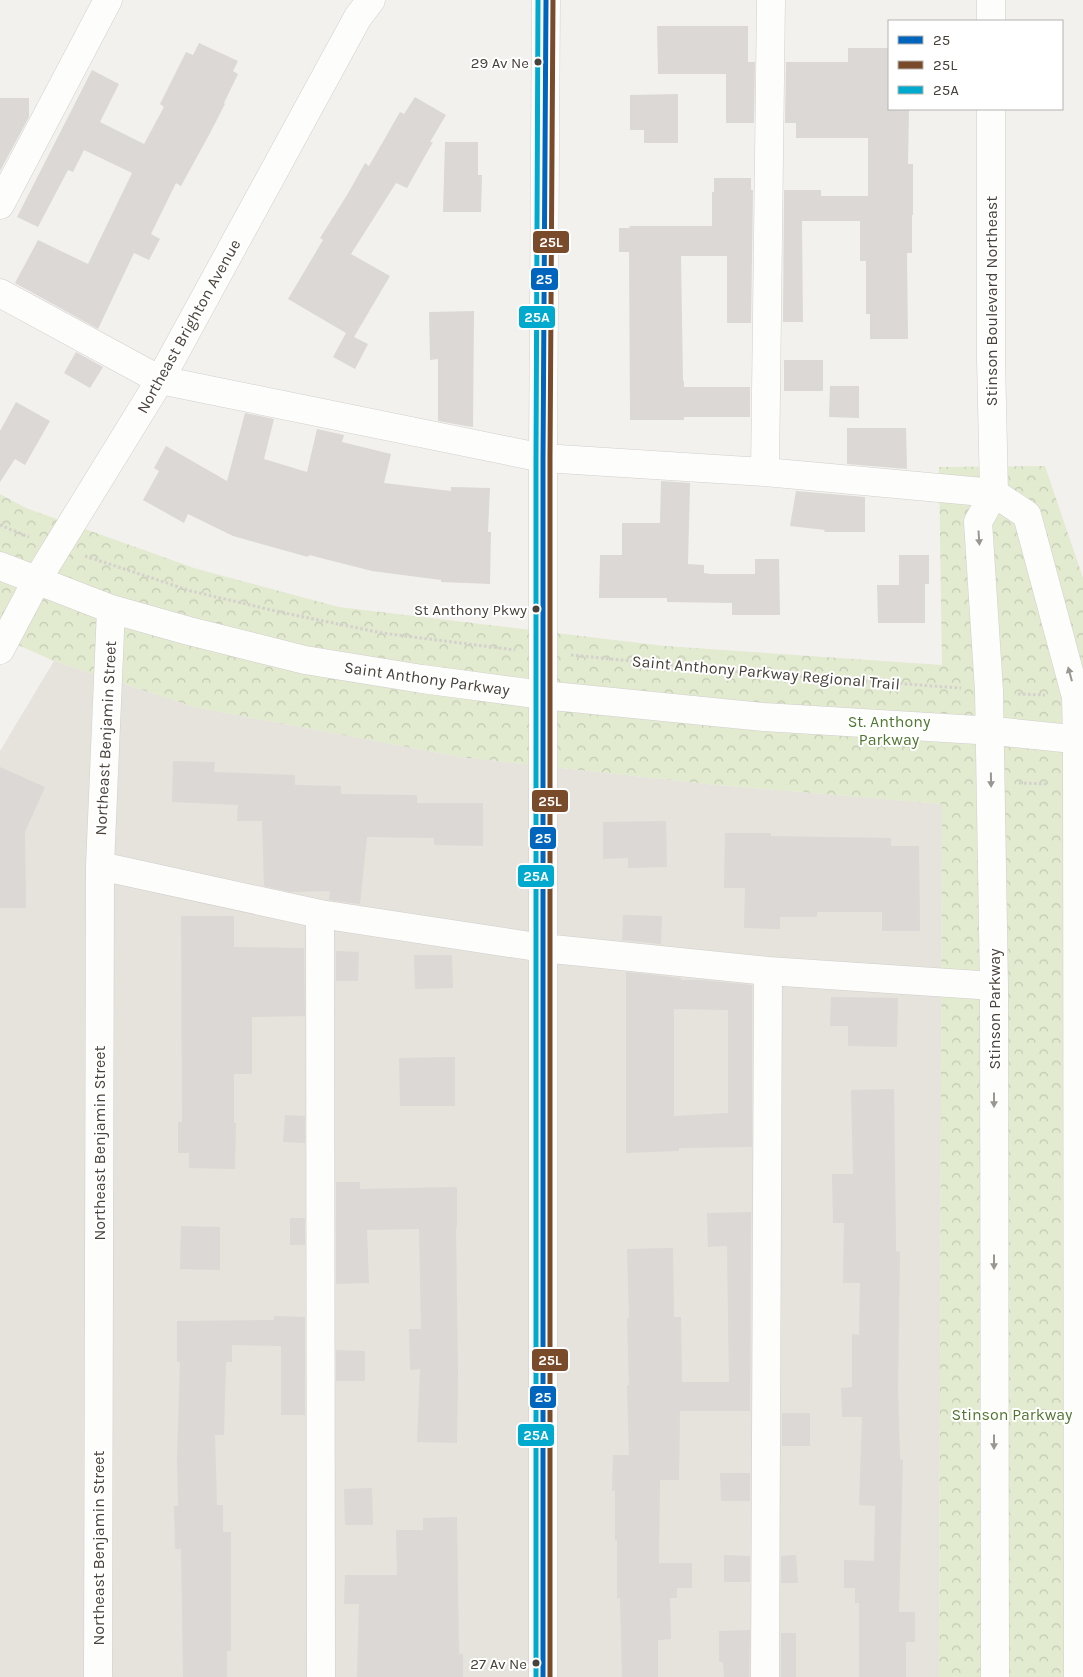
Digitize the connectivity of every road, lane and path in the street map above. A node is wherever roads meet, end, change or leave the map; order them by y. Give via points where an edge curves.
1 (108, 0) edge
2 (371, 0) edge
3 (546, 0) edge
4 (770, 0) edge
5 (991, 0) edge
6 (991, 20) edge
7 (991, 110) edge
8 (0, 205) edge
9 (0, 293) edge
10 (160, 380) junction
11 (543, 458) junction
12 (766, 472) junction
13 (994, 493) junction
14 (0, 525) edge
15 (21, 534) dead end
16 (84, 556) dead end
17 (0, 566) edge
18 (37, 580) junction
19 (111, 609) junction
20 (509, 649) dead end
21 (0, 650) edge
22 (579, 656) dead end
23 (954, 686) dead end
24 (1018, 694) dead end
25 (543, 695) junction
26 (1052, 696) dead end
27 (990, 731) junction
28 (1080, 739) edge
29 (1012, 782) dead end
30 (1051, 784) dead end
31 (100, 866) junction
32 (320, 914) junction
33 (543, 948) junction
34 (768, 971) junction
35 (994, 986) junction
36 (98, 1677) edge
37 (321, 1677) edge
38 (543, 1677) edge
39 (765, 1677) edge
40 (994, 1677) edge
41 (1078, 1677) edge

1 - 8 street
2 - 10 street, Northeast Brighton Avenue via 358,17
3 - 11 street
4 - 12 street
5 - 6 street
7 - 13 street, Stinson Boulevard Northeast
9 - 10 street
10 - 11 street
10 - 18 street, Northeast Brighton Avenue
11 - 12 street
11 - 25 street
12 - 13 street
13 -> 27 street via 978,522
28 -> 13 street via 1076,697 1027,515
14 - 15 path
16 - 20 path via 192,591 280,612 382,633
17 - 18 street, Saint Anthony Parkway
18 - 19 street, Saint Anthony Parkway
18 - 21 street, Northeast Brighton Avenue
19 - 25 street, Saint Anthony Parkway via 305,660
19 - 31 street, Northeast Benjamin Street
22 - 23 path, Saint Anthony Parkway Regional Trail via 751,673
24 - 26 path
25 - 27 street, Saint Anthony Parkway via 764,717
25 - 33 street
27 - 28 street, Saint Anthony Parkway
27 -> 35 street, Stinson Parkway
28 - 41 street
29 - 30 path
31 - 32 street
31 - 36 street, Northeast Benjamin Street
32 - 33 street
32 - 37 street
33 - 34 street
33 - 38 street
34 - 35 street
34 - 39 street
35 -> 40 street, Stinson Parkway

